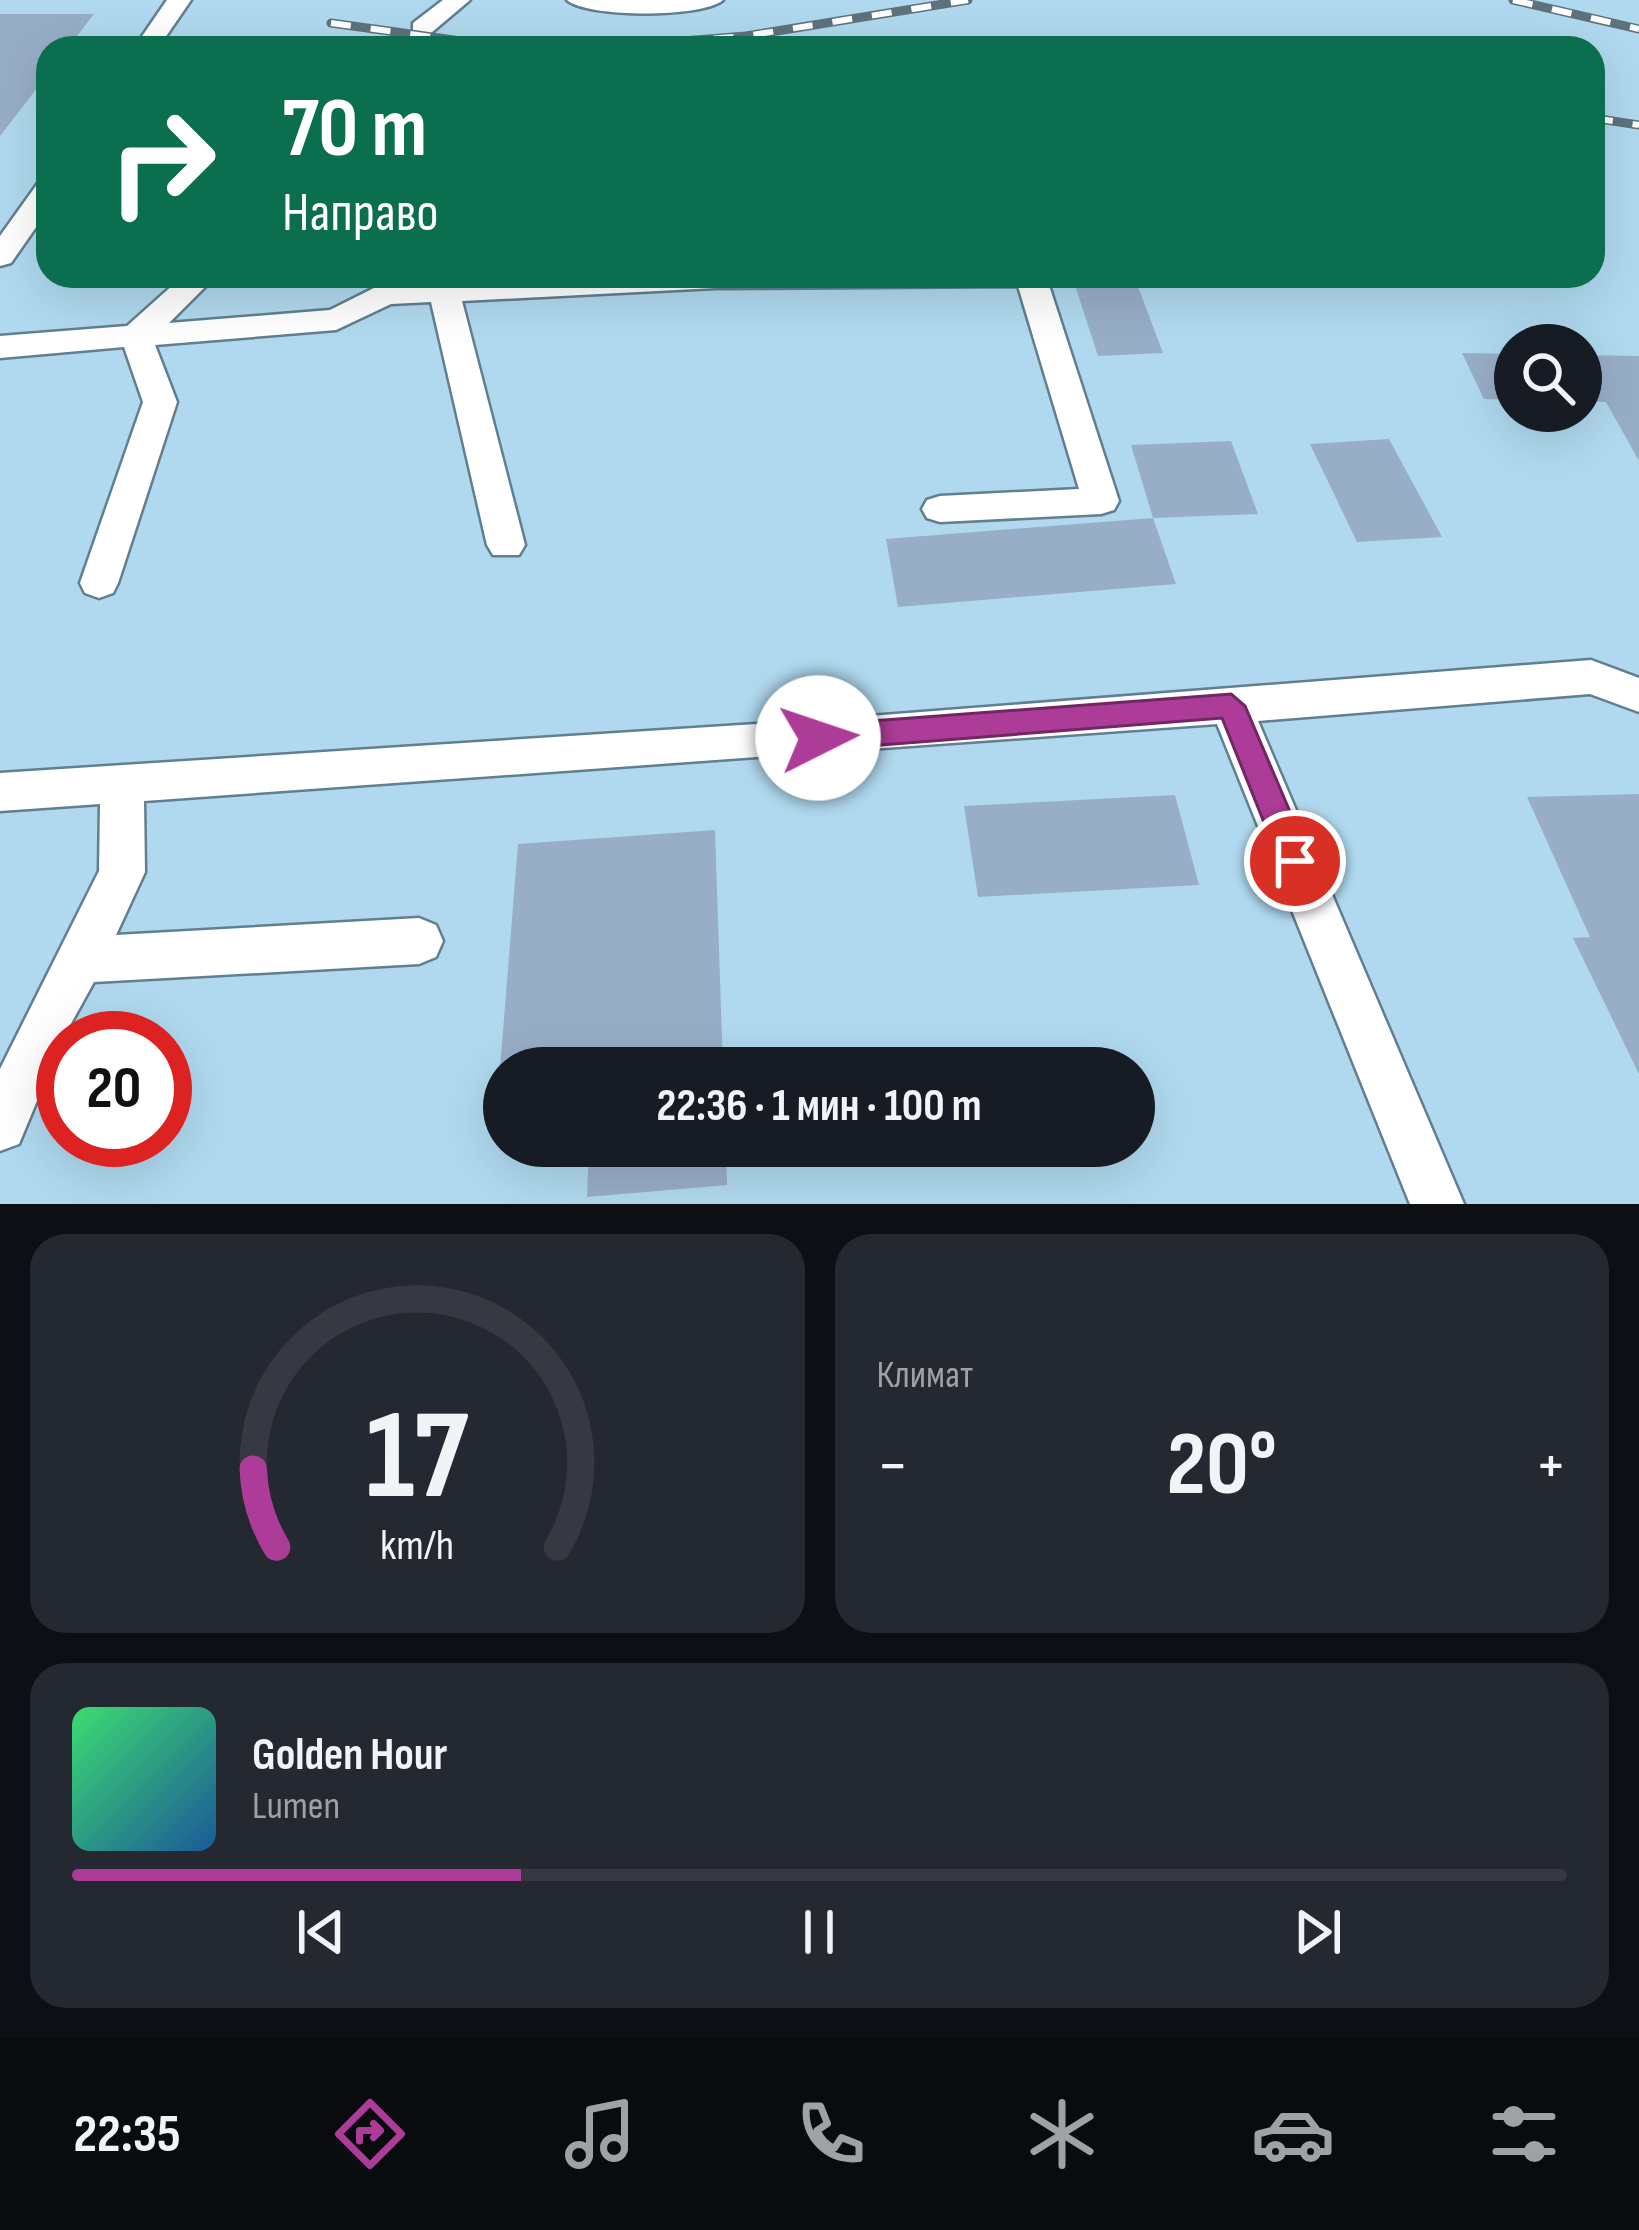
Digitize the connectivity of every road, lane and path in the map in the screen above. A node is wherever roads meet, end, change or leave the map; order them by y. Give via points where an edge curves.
1 (179, 0) edge
2 (458, 0) edge
3 (578, 0) edge
4 (711, 0) edge
5 (422, 28) dead end
6 (154, 36) edge
7 (36, 206) edge
8 (0, 257) edge
9 (188, 288) edge
10 (417, 288) edge
11 (433, 288) edge
12 (1034, 288) edge
13 (136, 336) junction
14 (0, 347) edge
15 (940, 509) dead end
16 (506, 544) dead end
17 (99, 583) dead end
18 (1639, 695) edge
19 (1231, 706) junction
20 (122, 784) junction
21 (0, 792) edge
22 (419, 941) dead end
23 (79, 960) junction
24 (0, 1125) edge
25 (1437, 1204) edge

1 - 6 street
2 - 5 street
3 - 4 street via 635,7
7 - 8 street
9 - 13 street
10 - 13 street via 336,320
11 - 16 street
12 - 15 street via 1101,501
13 - 14 street
13 - 17 street via 160,402
18 - 19 street via 1591,677
19 - 20 street
19 - 25 street
20 - 21 street
20 - 23 street via 122,872
22 - 23 street
23 - 24 street

